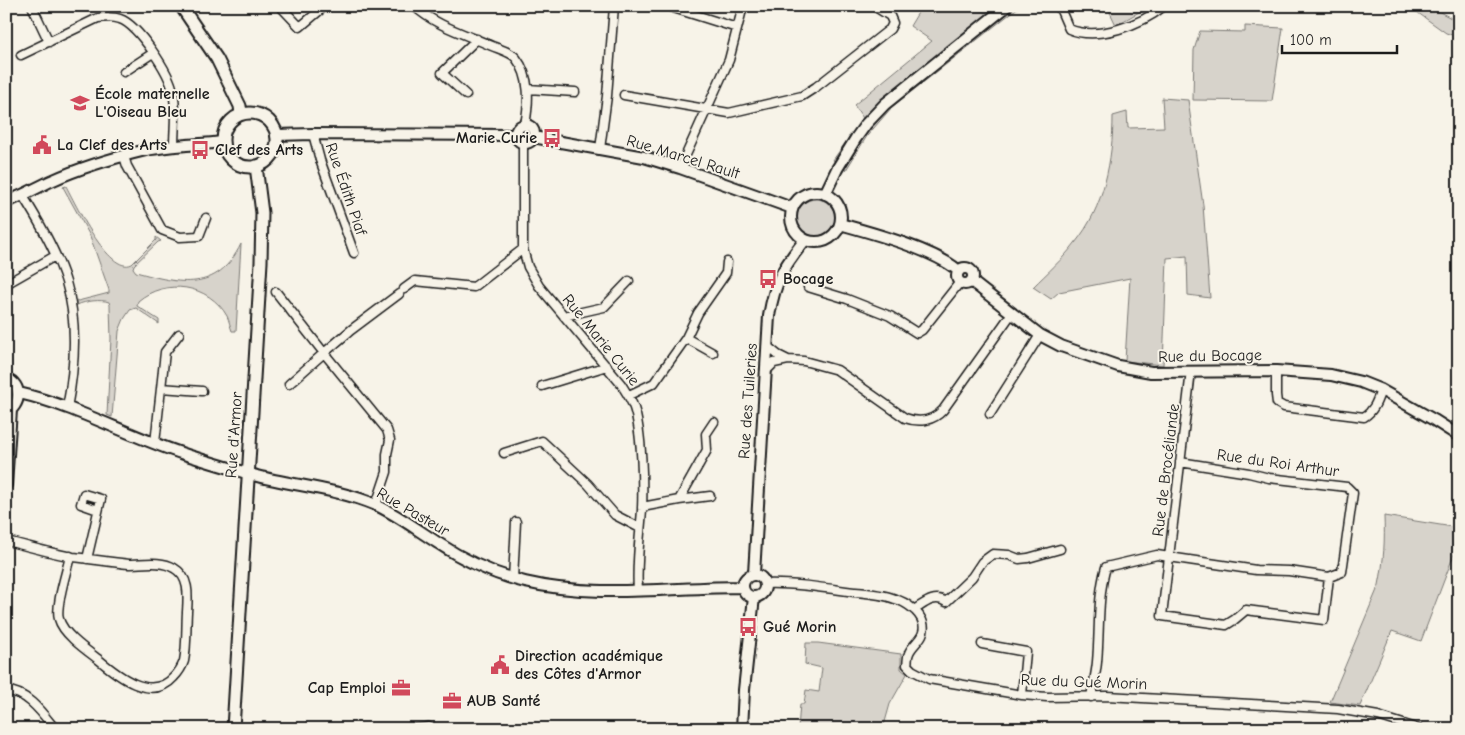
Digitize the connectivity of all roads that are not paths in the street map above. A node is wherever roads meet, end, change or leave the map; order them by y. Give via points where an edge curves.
1 (32, 6) edge
2 (182, 6) edge
3 (280, 6) edge
4 (325, 6) edge
5 (414, 6) edge
6 (614, 6) edge
7 (667, 6) edge
8 (743, 6) edge
9 (874, 6) edge
10 (1007, 6) edge
11 (1059, 6) edge
12 (1164, 6) edge
13 (737, 28) junction
14 (477, 39) junction
15 (49, 42) junction
16 (153, 53) junction
17 (21, 55) dead end
18 (124, 72) dead end
19 (528, 89) junction
20 (575, 92) dead end
21 (624, 95) dead end
22 (466, 96) dead end
23 (706, 108) junction
24 (241, 114) junction
25 (525, 125) junction
26 (313, 134) junction
27 (276, 136) junction
28 (533, 137) junction
29 (520, 138) junction
30 (223, 142) junction
31 (174, 146) junction
32 (600, 149) junction
33 (124, 156) junction
34 (256, 166) junction
35 (680, 168) junction
36 (825, 194) junction
37 (23, 196) junction
38 (6, 202) edge
39 (792, 208) junction
40 (206, 218) dead end
41 (840, 224) junction
42 (804, 240) junction
43 (523, 249) junction
44 (354, 252) dead end
45 (55, 256) junction
46 (727, 262) dead end
47 (958, 271) junction
48 (629, 281) dead end
49 (971, 281) junction
50 (960, 282) junction
51 (6, 284) edge
52 (808, 287) dead end
53 (276, 292) dead end
54 (1012, 313) junction
55 (564, 316) junction
56 (179, 334) dead end
57 (1040, 335) junction
58 (686, 338) junction
59 (767, 346) junction
60 (324, 353) junction
61 (714, 354) dead end
62 (788, 360) junction
63 (607, 366) junction
64 (1191, 371) junction
65 (1276, 371) junction
66 (765, 372) junction
67 (6, 378) edge
68 (290, 384) dead end
69 (542, 386) dead end
70 (161, 388) junction
71 (1381, 390) junction
72 (202, 391) dead end
73 (19, 393) junction
74 (629, 395) junction
75 (67, 408) junction
76 (8, 412) edge
77 (990, 414) dead end
78 (714, 422) dead end
79 (1459, 436) edge
80 (154, 443) junction
81 (504, 453) dead end
82 (1180, 462) junction
83 (7, 466) edge
84 (248, 473) junction
85 (6, 485) edge
86 (710, 496) dead end
87 (679, 500) junction
88 (376, 505) junction
89 (642, 508) junction
90 (98, 510) dead end
91 (516, 522) dead end
92 (640, 528) junction
93 (6, 540) edge
94 (1060, 549) dead end
95 (70, 556) junction
96 (1169, 557) junction
97 (87, 559) junction
98 (754, 574) junction
99 (1329, 577) junction
100 (513, 578) junction
101 (765, 584) junction
102 (742, 587) junction
103 (638, 590) junction
104 (754, 597) junction
105 (914, 610) junction
106 (982, 644) dead end
107 (6, 691) edge
108 (1022, 695) junction
109 (1091, 697) junction
110 (54, 729) edge
111 (233, 729) edge
112 (410, 729) edge
113 (434, 729) edge
114 (742, 729) edge
115 (1419, 729) edge

1 - 15 street
2 - 24 main road via 217,59
3 - 4 street via 300,27
5 - 14 street via 424,16
6 - 32 street
7 - 13 street
8 - 13 street
9 - 23 street via 890,16 890,29 802,96 728,113
10 - 36 street via 885,104 856,138
11 - 12 street via 1069,29 1080,33 1112,31 1156,13
13 - 23 street via 729,60
14 - 19 street via 515,57 524,72
14 - 22 street via 442,73
15 - 16 street via 98,18 110,16 132,26
15 - 17 street
16 - 18 street
16 - 31 street via 169,76 174,92
19 - 20 street
19 - 25 street
21 - 23 street
23 - 35 street
24 - 27 main road via 264,117 274,128
24 - 30 main road via 227,125
25 - 28 street via 532,128
25 - 29 street via 519,127
26 - 27 street
26 - 29 street
26 - 44 street, Rue Édith Piaf
27 - 34 main road via 270,158
28 - 29 street via 529,142
28 - 32 street, Rue Marcel Rault
29 - 43 street, Rue Marie Curie
30 - 31 street
30 - 34 main road via 225,151 238,164
31 - 33 street
32 - 35 street, Rue Marcel Rault
33 - 37 street via 52,180
33 - 40 street via 162,230 180,237 200,236
34 - 84 main road, Rue d'Armor via 262,213 261,262
35 - 39 street, Rue Marcel Rault
36 - 39 street via 806,195
36 - 41 street via 838,206
37 - 38 street
37 - 45 street
39 - 42 street via 792,226
41 - 42 street via 830,238 822,242
41 - 47 street via 929,254
42 - 59 street, Rue des Tuileries via 785,264 776,283
43 - 55 street, Rue Marie Curie via 528,267 539,286
43 - 60 street via 474,288 416,281
45 - 51 street
45 - 75 street via 65,280 73,325
46 - 58 street via 726,273 698,313
47 - 49 street via 970,269 973,274
47 - 50 street
48 - 55 street via 604,307
49 - 50 street
49 - 54 street, Rue du Bocage
50 - 52 street via 917,333 890,316
53 - 60 street
54 - 57 street, Rue du Bocage
54 - 62 street via 943,410 928,420 905,418 837,370
55 - 63 street, Rue Marie Curie
56 - 70 street via 165,352
57 - 64 street, Rue du Bocage via 1118,366 1151,372
57 - 77 street
58 - 61 street
58 - 74 street via 654,384
59 - 62 street
59 - 66 street, Rue des Tuileries
60 - 68 street
60 - 88 street via 387,430 390,440 387,472
62 - 66 street via 774,364
63 - 69 street
63 - 74 street, Rue Marie Curie
64 - 65 street, Rue du Bocage
64 - 82 street, Rue de Brocéliande
65 - 71 street, Rue du Bocage via 1331,375
65 - 71 street via 1276,395 1278,403 1284,407 1364,417 1370,414
66 - 98 street, Rue des Tuileries
67 - 73 street via 14,383
70 - 72 street
70 - 80 street
71 - 79 street, Rue du Bocage
73 - 75 street, Rue Pasteur
73 - 76 street via 17,403
74 - 89 street, Rue Marie Curie via 635,410 640,445
75 - 80 street, Rue Pasteur
76 - 83 street
78 - 87 street via 706,434 707,450
80 - 84 street, Rue Pasteur
81 - 92 street via 542,441 588,484 615,515
82 - 96 street, Rue de Brocéliande
82 - 99 street, Rue du Roi Arthur via 1268,478 1347,486 1353,493 1342,572
83 - 85 street
84 - 88 street, Rue Pasteur
84 - 111 main road, Rue d'Armor
86 - 87 street
87 - 89 street
88 - 100 street, Rue Pasteur via 470,562
89 - 92 street, Rue Marie Curie
90 - 97 street
91 - 100 street
92 - 103 street, Rue Marie Curie
93 - 95 street
94 - 105 street via 1019,559 993,554 946,602 942,599 928,600
95 - 97 street
95 - 97 street via 58,608 63,629 131,682 154,687 171,680 184,662 188,591 180,573 162,564
96 - 99 street
96 - 99 street via 1162,616 1226,625 1246,610 1324,620
96 - 109 street, Rue de Brocéliande via 1157,555 1106,567 1102,579 1097,663
98 - 101 street
98 - 102 street via 746,577
100 - 103 street, Rue Pasteur via 564,588
101 - 104 street via 763,592
101 - 105 street via 884,596 897,599
102 - 103 street, Rue Pasteur
102 - 104 street
104 - 114 street
105 - 108 street, Rue du Gué Morin via 924,624 923,633 908,654 907,665 912,670 929,679
106 - 108 street via 1026,652
107 - 110 street via 26,698
108 - 109 street, Rue du Gué Morin
109 - 115 street, Rue du Gué Morin via 1338,709 1378,716
112 - 113 street

